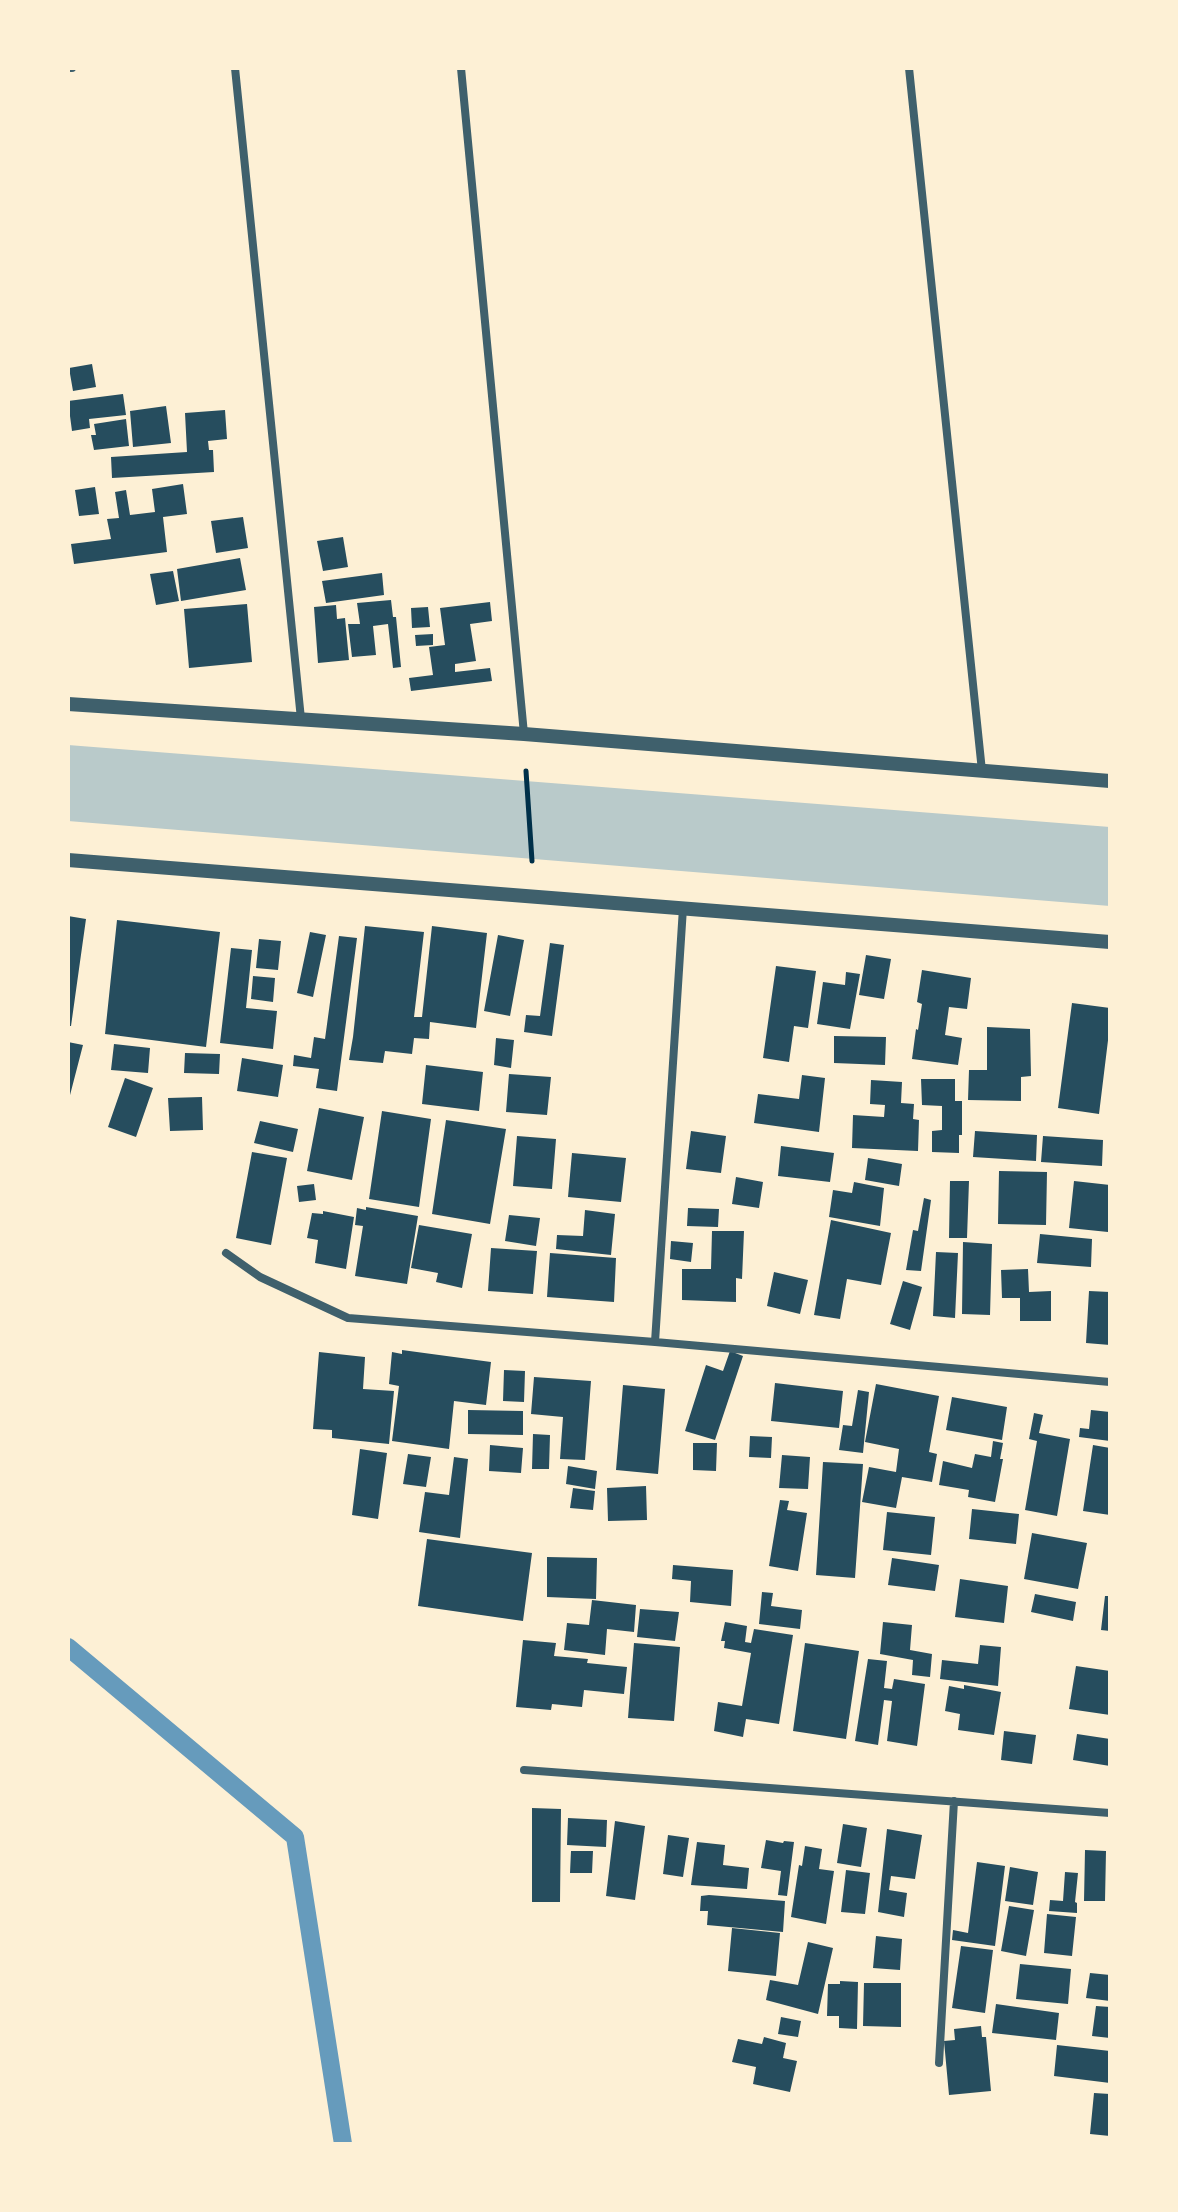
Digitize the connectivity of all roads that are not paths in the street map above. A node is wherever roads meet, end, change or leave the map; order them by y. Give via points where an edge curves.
1 (235, 68) edge
2 (461, 68) edge
3 (909, 68) edge
4 (68, 704) edge
5 (301, 719) junction
6 (524, 734) junction
7 (982, 771) junction
8 (1110, 781) edge
9 (68, 860) edge
10 (683, 908) junction
11 (1110, 942) edge
12 (226, 1253) dead end
13 (655, 1342) junction
14 (1110, 1382) edge
15 (524, 1770) dead end
16 (954, 1801) junction
17 (1110, 1813) edge
18 (939, 2063) dead end

1 - 5 street
2 - 6 street
3 - 7 street
4 - 5 street
5 - 6 street
6 - 7 street
7 - 8 street
9 - 10 street
10 - 11 street
10 - 13 street
12 - 13 street via 260,1277 348,1318
13 - 14 street
15 - 16 street
16 - 17 street
16 - 18 street

